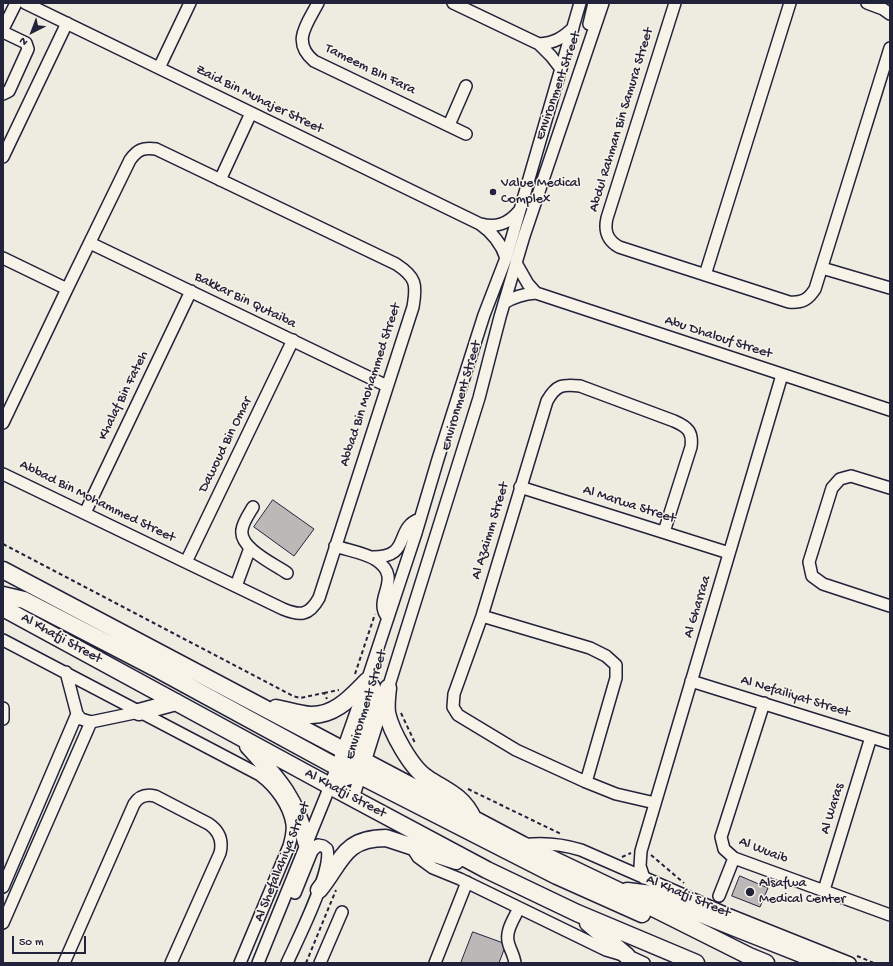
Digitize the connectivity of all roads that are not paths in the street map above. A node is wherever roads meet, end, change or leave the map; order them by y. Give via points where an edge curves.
1 (16, 3) edge
2 (25, 3) edge
3 (190, 3) edge
4 (318, 3) edge
5 (453, 3) edge
6 (580, 3) edge
7 (594, 3) edge
8 (603, 3) edge
9 (675, 3) edge
10 (790, 3) edge
11 (867, 3) edge
12 (890, 14) edge
13 (67, 24) junction
14 (574, 27) junction
15 (3, 31) edge
16 (539, 44) junction
17 (587, 48) junction
18 (890, 48) edge
19 (159, 68) junction
20 (561, 69) junction
21 (466, 86) dead end
22 (3, 94) edge
23 (252, 113) junction
24 (449, 125) junction
25 (466, 134) dead end
26 (3, 157) edge
27 (220, 180) junction
28 (519, 211) junction
29 (480, 224) junction
30 (90, 243) junction
31 (3, 258) edge
32 (506, 258) junction
33 (516, 263) junction
34 (822, 268) junction
35 (705, 275) junction
36 (890, 288) edge
37 (67, 289) junction
38 (191, 291) junction
39 (536, 293) junction
40 (504, 303) junction
41 (293, 340) junction
42 (782, 375) junction
43 (387, 386) junction
44 (890, 410) edge
45 (3, 423) edge
46 (3, 474) edge
47 (520, 487) junction
48 (890, 488) edge
49 (253, 507) dead end
50 (85, 513) junction
51 (420, 519) junction
52 (664, 532) junction
53 (335, 546) junction
54 (250, 548) junction
55 (729, 553) junction
56 (372, 557) junction
57 (186, 562) junction
58 (3, 570) edge
59 (287, 573) dead end
60 (236, 586) junction
61 (3, 595) edge
62 (890, 606) edge
63 (3, 608) edge
64 (482, 616) junction
65 (388, 618) junction
66 (3, 640) edge
67 (66, 672) junction
68 (360, 681) junction
69 (691, 681) junction
70 (388, 688) junction
71 (176, 702) junction
72 (764, 703) junction
73 (258, 704) junction
74 (3, 708) edge
75 (139, 712) junction
76 (77, 714) junction
77 (3, 719) edge
78 (91, 722) junction
79 (238, 735) junction
80 (871, 737) junction
81 (890, 742) edge
82 (351, 765) junction
83 (586, 782) junction
84 (330, 786) junction
85 (353, 798) junction
86 (655, 803) junction
87 (284, 804) joint
88 (473, 819) junction
89 (306, 842) junction
90 (523, 845) junction
91 (411, 846) junction
92 (642, 847) junction
93 (734, 858) junction
94 (619, 862) junction
95 (488, 870) junction
96 (644, 878) junction
97 (467, 882) junction
98 (3, 887) edge
99 (319, 890) junction
100 (617, 890) junction
101 (824, 890) junction
102 (719, 896) dead end
103 (519, 908) junction
104 (342, 912) dead end
105 (577, 913) junction
106 (890, 915) edge
107 (276, 921) junction
108 (3, 923) edge
109 (627, 956) junction
110 (749, 956) junction
111 (851, 959) edge
112 (693, 962) edge
113 (64, 963) edge
114 (171, 963) edge
115 (240, 963) edge
116 (258, 963) edge
117 (287, 963) edge
118 (320, 963) edge
119 (435, 963) edge
120 (515, 963) edge
121 (644, 963) edge
122 (766, 963) edge
123 (824, 963) edge

1 - 15 street
2 - 13 street, Zaid Bin Muhajer Street
3 - 19 street
4 - 24 street, Tameem BIn Fara via 302,40 307,55 314,61
5 - 16 street
6 - 14 street, Environment Street
7 - 17 street via 588,27
8 - 17 street, Environment Street
9 - 35 street, Abdul Rahman Bin Samura Street via 605,226 606,236 619,247
10 - 35 street
11 - 12 street
13 - 19 street, Zaid Bin Muhajer Street
13 - 26 street
14 - 16 street via 558,40
14 - 20 street, Environment Street
15 - 22 street via 26,43 28,49 9,91
16 - 20 street
17 - 33 street, Environment Street
18 - 34 street, Abdul Rahman Bin Samura Street
19 - 23 street, Zaid Bin Muhajer Street
20 - 28 street, Environment Street
21 - 24 street
23 - 27 street
23 - 29 street, Zaid Bin Muhajer Street
24 - 25 street, Tameem BIn Fara
27 - 30 street, Abbad Bin Mohammed Street via 156,149 141,149 130,160
27 - 43 street, Abbad Bin Mohammed Street via 396,264 407,272 414,283 415,298
28 - 29 street, Zaid Bin Muhajer Street via 502,224
28 - 32 street, Environment Street
29 - 32 street, Zaid Bin Muhajer Street via 493,235
30 - 37 street, Abbad Bin Mohammed Street
30 - 38 street, Bakkar Bin Qutaiba
31 - 37 street
32 - 51 street, Environment Street via 484,315
33 - 39 street via 524,279
33 - 40 street, Environment Street
34 - 35 street, Abdul Rahman Bin Samura Street via 811,297 797,303
34 - 36 street
37 - 45 street, Abbad Bin Mohammed Street
38 - 41 street, Bakkar Bin Qutaiba
38 - 50 street, Khalaf Bin Fateh
39 - 40 street, Abu Dhalouf Street via 514,297
39 - 42 street, Abu Dhalouf Street
40 - 70 street, Environment Street via 479,398
41 - 43 street, Bakkar Bin Qutaiba
41 - 57 street, Dawoud Bin Omar
42 - 44 street, Abu Dhalouf Street
42 - 55 street, Al Gharraa
43 - 53 street, Abbad Bin Mohammed Street
46 - 50 street, Abbad Bin Mohammed Street
47 - 52 street, Al Marwa Street
47 - 52 street, Al Azaimm Street via 546,401 559,386 580,386 674,421 689,430 691,447
47 - 64 street, Al Azaimm Street
48 - 62 street via 852,476 840,479 832,488 809,562 812,576 823,584
49 - 54 street via 242,531 245,543
50 - 57 street, Abbad Bin Mohammed Street
51 - 56 street via 408,527 400,546 393,553 386,557
51 - 65 street, Environment Street
52 - 55 street, Al Marwa Street
53 - 56 street
53 - 60 street, Abbad Bin Mohammed Street via 319,598 310,611 294,613
54 - 59 street
54 - 60 street
55 - 69 street, Al Gharraa
56 - 65 street via 382,564 389,577 382,605
57 - 60 street, Abbad Bin Mohammed Street
58 - 73 highway, Al Khafji Street
61 - 82 highway via 24,600
63 - 71 highway, Al Khafji Street
64 - 83 street, Al Azaimm Street via 454,694 453,707 458,715 516,750
64 - 83 street via 590,648 606,656 616,666 616,678
65 - 68 street, Environment Street
66 - 67 street, Al Khafji Street
67 - 75 street, Al Khafji Street
67 - 76 street
68 - 73 highway via 351,697 332,712 310,715
68 - 82 highway via 372,687 373,697
69 - 72 street, Al Nefailiyat Street
69 - 86 street, Al Gharraa
70 - 82 street, Environment Street
70 - 88 highway via 386,704 389,719 410,760 426,778 459,798
71 - 75 highway
71 - 79 highway, Al Khafji Street
72 - 80 street, Al Nefailiyat Street
72 - 93 street, Al Wuaib via 721,837 724,849
73 - 82 highway, Al Khafji Street
74 - 77 street
75 - 78 street
75 - 87 street, Al Khafji Street via 260,775 272,785
76 - 78 street via 81,719
76 - 98 street
78 - 108 street
79 - 84 highway, Al Khafji Street
79 - 89 highway via 286,790 301,821
80 - 81 street, Al Nefailiyat Street
80 - 101 street, Al Waras
82 - 84 highway
82 - 85 highway via 349,788
82 - 88 highway, Al Khafji Street
82 - 110 highway via 557,876 706,942
83 - 86 street, Al Azaimm Street via 616,794
84 - 85 highway, Al Khafji Street
84 - 89 street, Al Shefallahiya Street
85 - 95 highway, Al Khafji Street
86 - 92 street, Al Gharraa
87 - 115 street, Al Shefallahiya Street via 292,825 292,836
88 - 90 highway, Al Khafji Street
89 - 107 street, Al Shefallahiya Street
90 - 94 street, Al Khafji Street via 567,845
90 - 100 highway, Al Khafji Street
91 - 95 highway
91 - 97 street via 418,857 428,865
91 - 99 highway via 386,838 374,838 359,843 346,851
92 - 94 street, Al Gharraa via 630,861
92 - 96 street, Al Gharraa via 640,859
93 - 101 street, Al Wuaib
93 - 102 street
94 - 96 street, Al Khafji Street
95 - 105 highway, Al Khafji Street
96 - 111 street, Al Khafji Street via 725,913
97 - 103 street
97 - 119 street
99 - 107 street via 328,859 327,849 318,845 312,851 289,906
99 - 117 street
100 - 110 highway, Al Khafji Street
100 - 123 highway via 652,894
101 - 106 street, Al Wuaib
103 - 109 street via 606,950
103 - 120 street via 507,934
104 - 118 street
105 - 109 highway
105 - 112 highway, Al Khafji Street
107 - 116 street, Al Shefallahiya Street
109 - 121 street
110 - 122 highway, Al Khafji Street
113 - 114 street via 134,804 141,797 150,795 209,824 216,830 221,844 220,853

